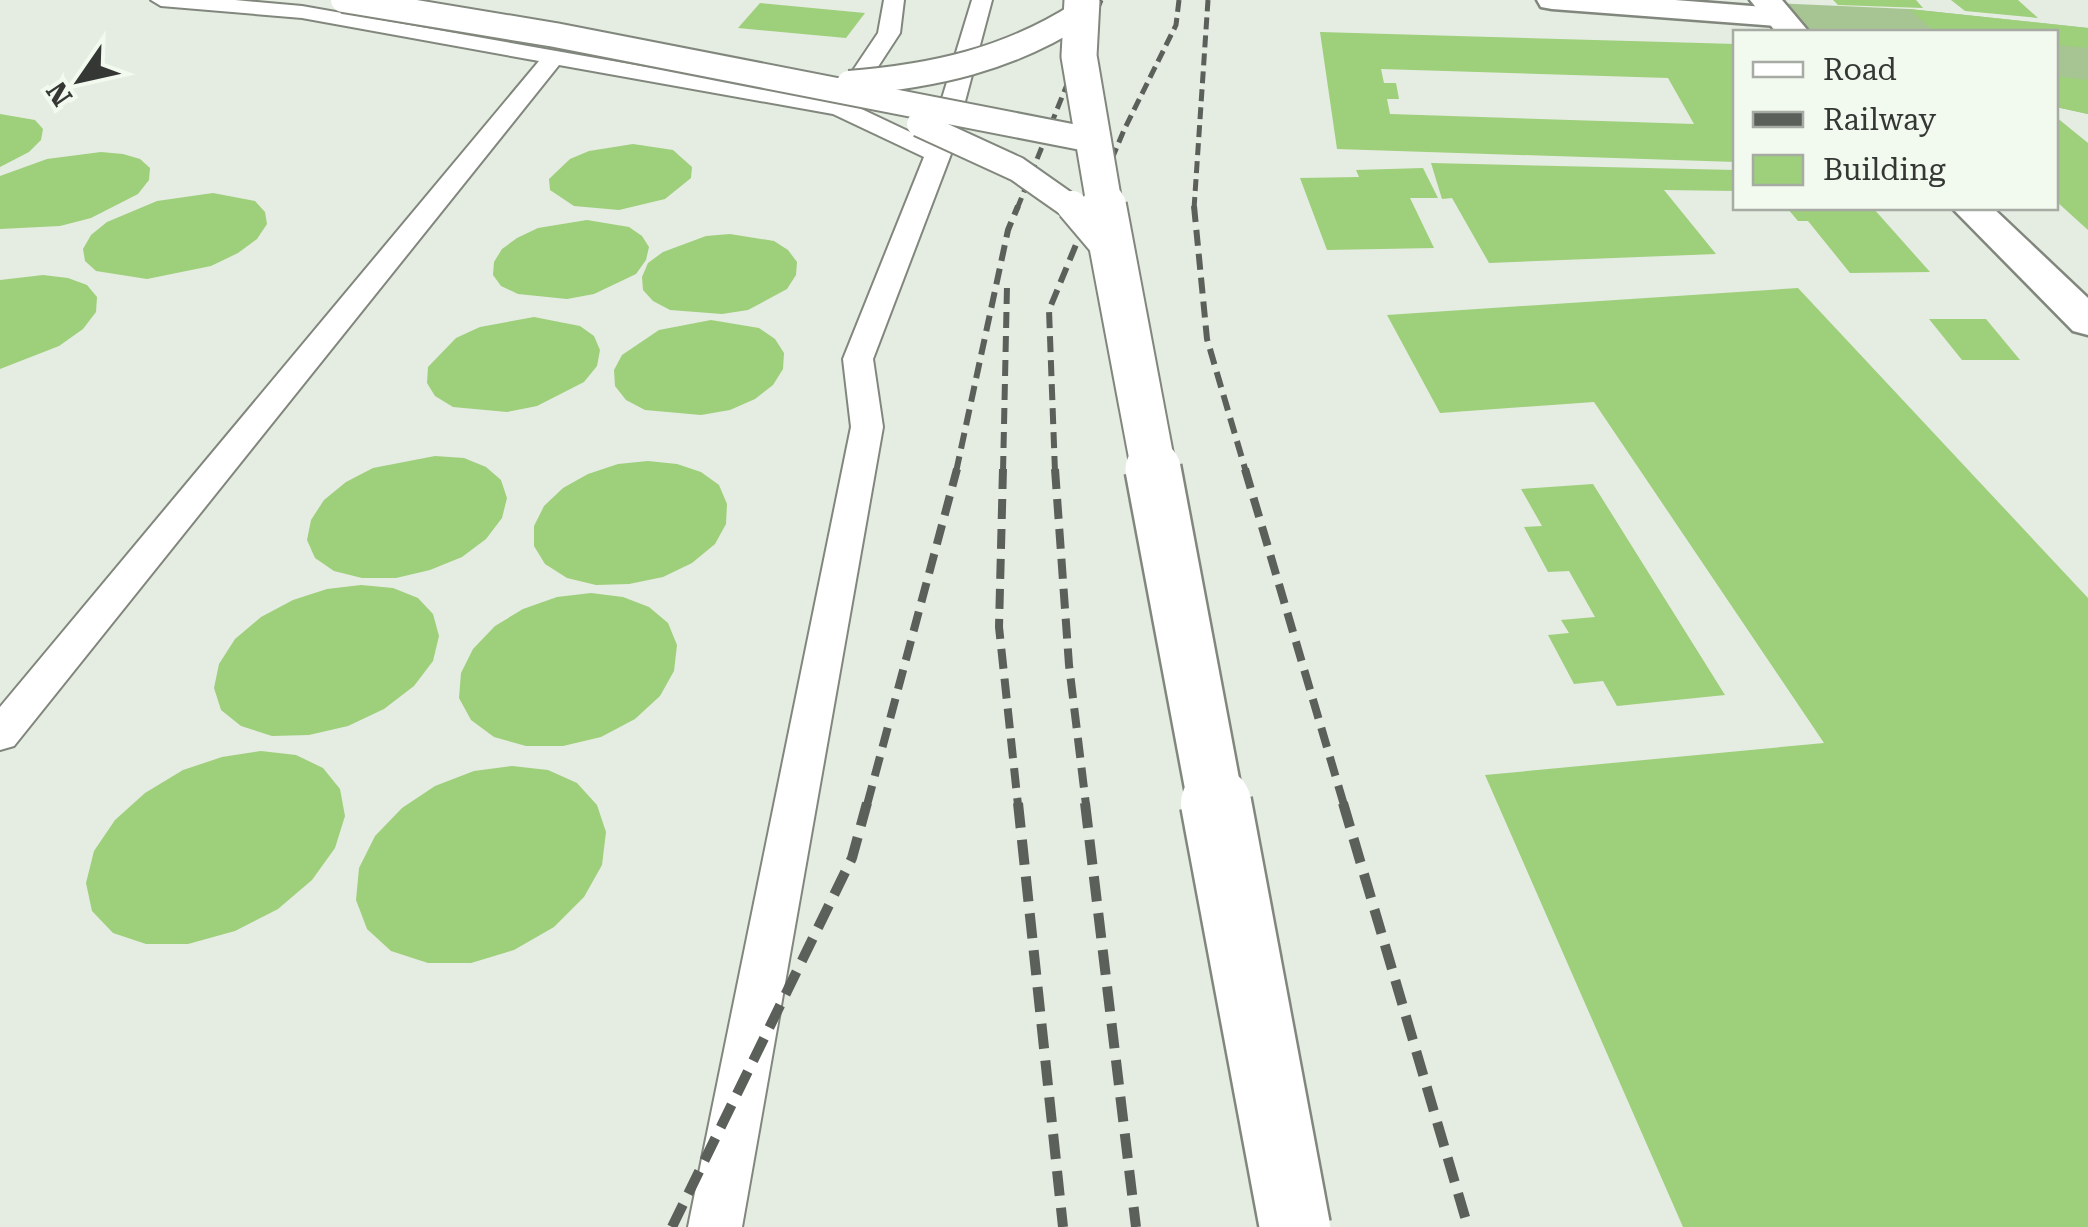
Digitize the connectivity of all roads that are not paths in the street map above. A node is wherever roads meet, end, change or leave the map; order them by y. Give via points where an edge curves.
1 (161, 0) edge
2 (343, 0) edge
3 (894, 0) edge
4 (982, 0) edge
5 (1552, 0) edge
6 (1081, 6) edge
7 (1779, 16) edge
8 (553, 58) junction
9 (807, 86) junction
10 (838, 108) junction
11 (1092, 140) junction
12 (938, 154) junction
13 (1973, 210) edge
14 (1116, 258) junction
15 (2088, 322) edge
16 (0, 735) edge
17 (715, 1227) edge
18 (1295, 1227) edge

1 - 8 lane via 302,12
2 - 9 lane, bridge via 554,34
3 - 10 lane via 889,32
4 - 12 lane
5 - 7 street
6 - 9 lane, bridge via 1044,40 1007,57 935,73
6 - 11 street, bridge via 1078,56
8 - 10 lane
8 - 16 lane
9 - 11 lane, bridge
9 - 14 lane, bridge via 948,134 1018,169 1072,206
10 - 12 lane
11 - 14 street, bridge
12 - 17 lane via 858,359 867,427
13 - 15 street
14 - 18 street, bridge

